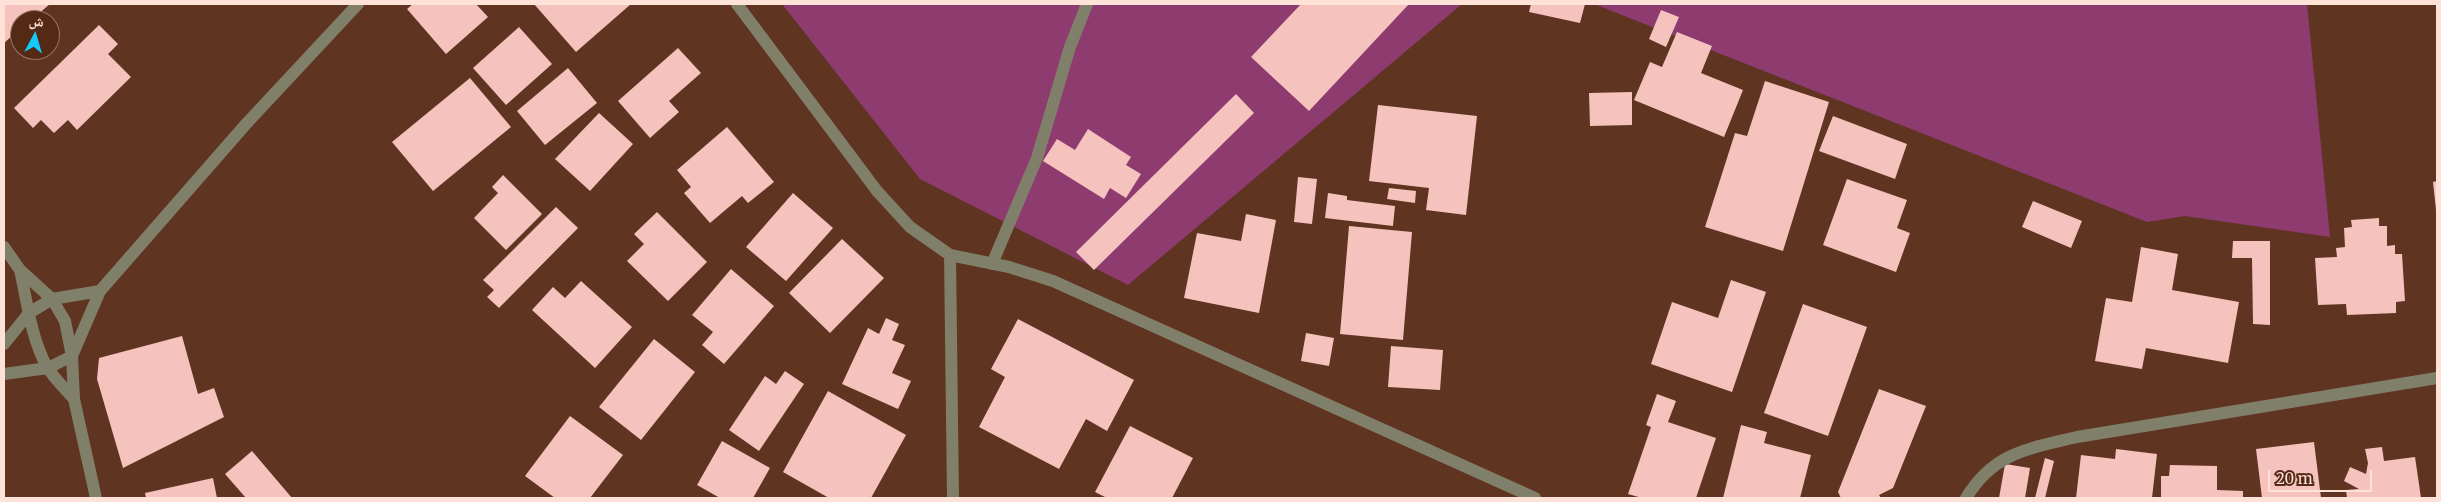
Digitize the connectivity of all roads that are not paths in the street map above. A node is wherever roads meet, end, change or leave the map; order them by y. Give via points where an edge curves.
1 (358, 4) edge
2 (737, 4) edge
3 (1087, 4) edge
4 (4, 247) edge
5 (950, 255) junction
6 (992, 264) junction
7 (20, 270) junction
8 (100, 291) junction
9 (52, 299) junction
10 (29, 313) junction
11 (4, 344) edge
12 (72, 356) junction
13 (48, 368) junction
14 (4, 374) edge
15 (2437, 378) edge
16 (74, 399) junction
17 (96, 498) edge
18 (954, 498) edge
19 (1535, 498) edge
20 (1966, 498) edge

1 - 8 street via 246,124
2 - 5 street via 877,191 910,227
3 - 6 street via 1070,47 1037,158
4 - 7 street
5 - 6 street
5 - 18 street
6 - 19 street via 1053,280
7 - 9 street
7 - 10 street
8 - 9 street
8 - 12 street
9 - 10 street
9 - 12 street via 65,321
10 - 11 street
10 - 13 street
12 - 13 street
12 - 16 street
13 - 14 street
13 - 16 street
15 - 20 street via 2038,446 2008,456 1985,472
16 - 17 street

